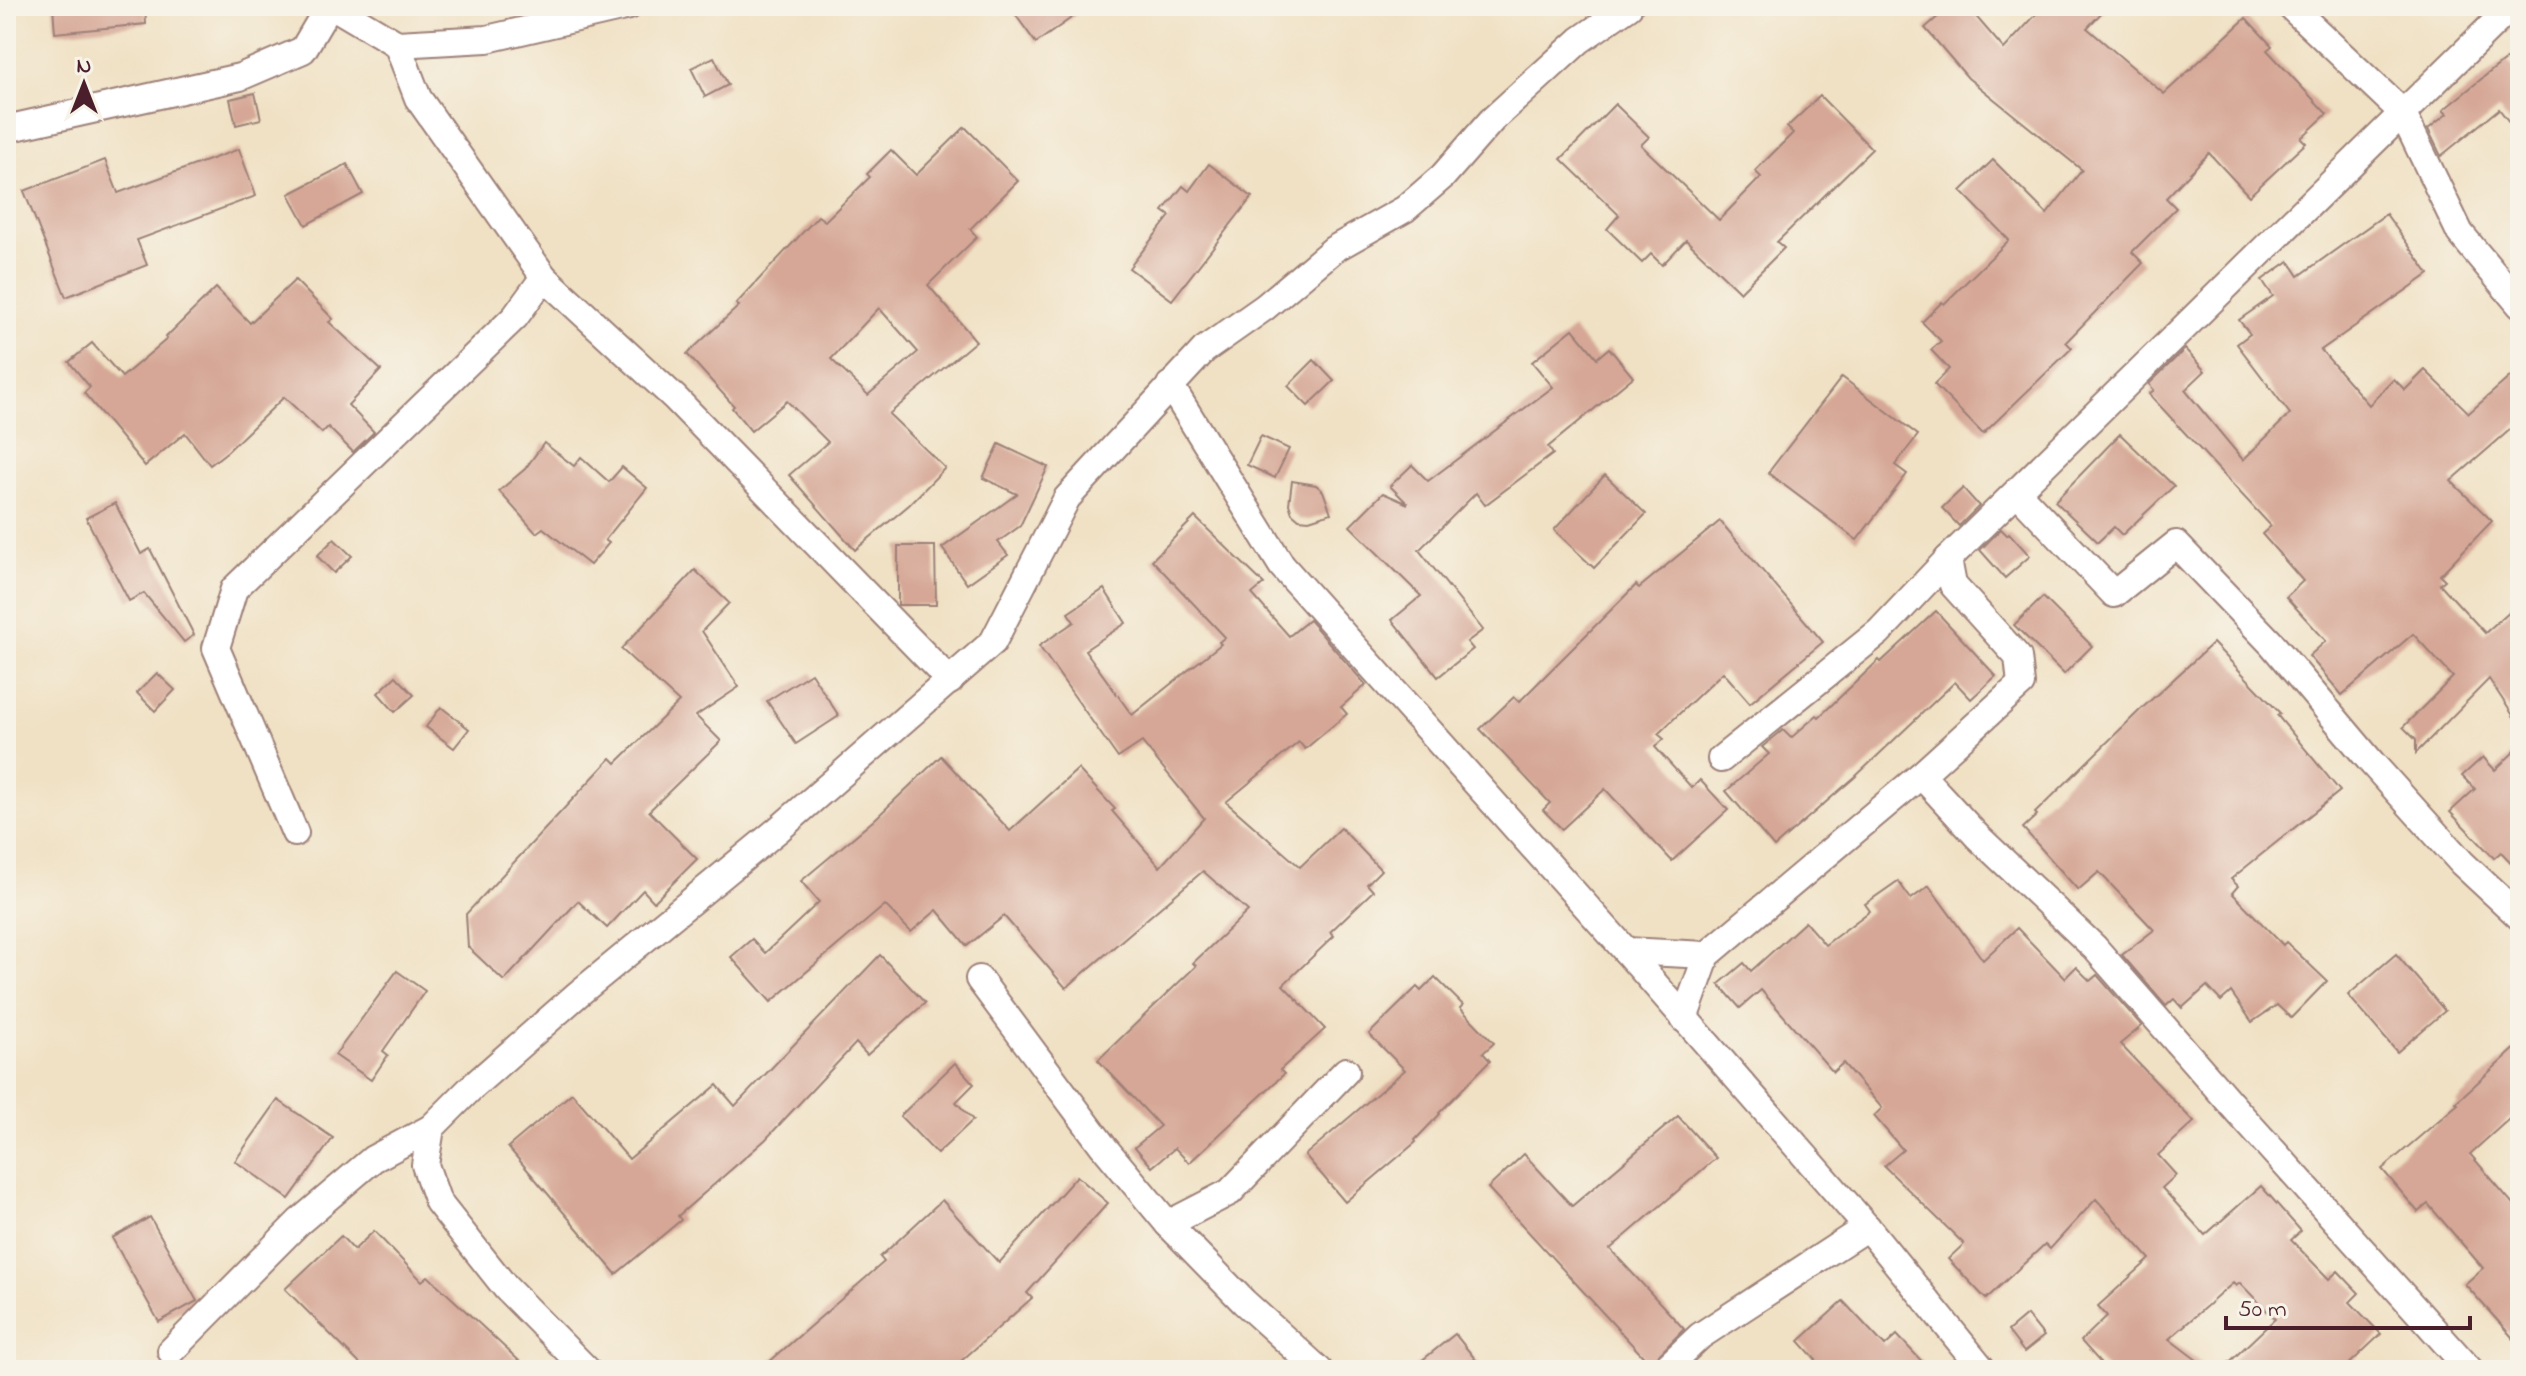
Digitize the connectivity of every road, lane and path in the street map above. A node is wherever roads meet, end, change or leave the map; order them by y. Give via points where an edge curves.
1 (331, 6) edge
2 (629, 6) edge
3 (1629, 6) edge
4 (2290, 6) edge
5 (2512, 6) edge
6 (397, 44) junction
7 (2402, 112) junction
8 (6, 129) edge
9 (544, 277) junction
10 (2520, 305) edge
11 (1170, 385) junction
12 (2017, 492) junction
13 (1948, 559) junction
14 (950, 681) junction
15 (1721, 759) dead end
16 (1921, 775) junction
17 (295, 833) dead end
18 (2520, 917) edge
19 (1626, 951) junction
20 (1707, 955) junction
21 (979, 979) dead end
22 (1684, 1019) junction
23 (1346, 1071) dead end
24 (431, 1128) junction
25 (1168, 1224) junction
26 (1867, 1227) junction
27 (171, 1351) dead end
28 (587, 1370) edge
29 (1319, 1370) edge
30 (1664, 1370) edge
31 (1983, 1370) edge
32 (2470, 1370) edge

1 - 6 street
1 - 8 street via 303,50 240,77
2 - 6 street via 487,39
3 - 11 street via 1580,40 1405,209 1334,249 1204,350
4 - 7 street
5 - 7 street
6 - 9 street via 418,98
7 - 10 street via 2460,233
7 - 12 street
9 - 14 street via 675,398
9 - 17 street via 515,317 234,589 216,648
11 - 14 street via 1067,498 993,642
11 - 19 street via 1282,566
12 - 13 street
12 - 18 street via 2114,594 2176,544 2271,643 2462,863
13 - 15 street via 1879,632
13 - 16 street via 1953,585 2018,657 2021,684
14 - 24 street via 578,994
16 - 20 street
16 - 32 street via 2095,948
19 - 20 street
19 - 22 street
20 - 22 street
21 - 25 street
22 - 26 street
23 - 25 street via 1230,1192
24 - 27 street via 373,1159 299,1222
24 - 28 street via 425,1165 438,1202 506,1288
25 - 29 street
26 - 30 street via 1700,1336
26 - 31 street

